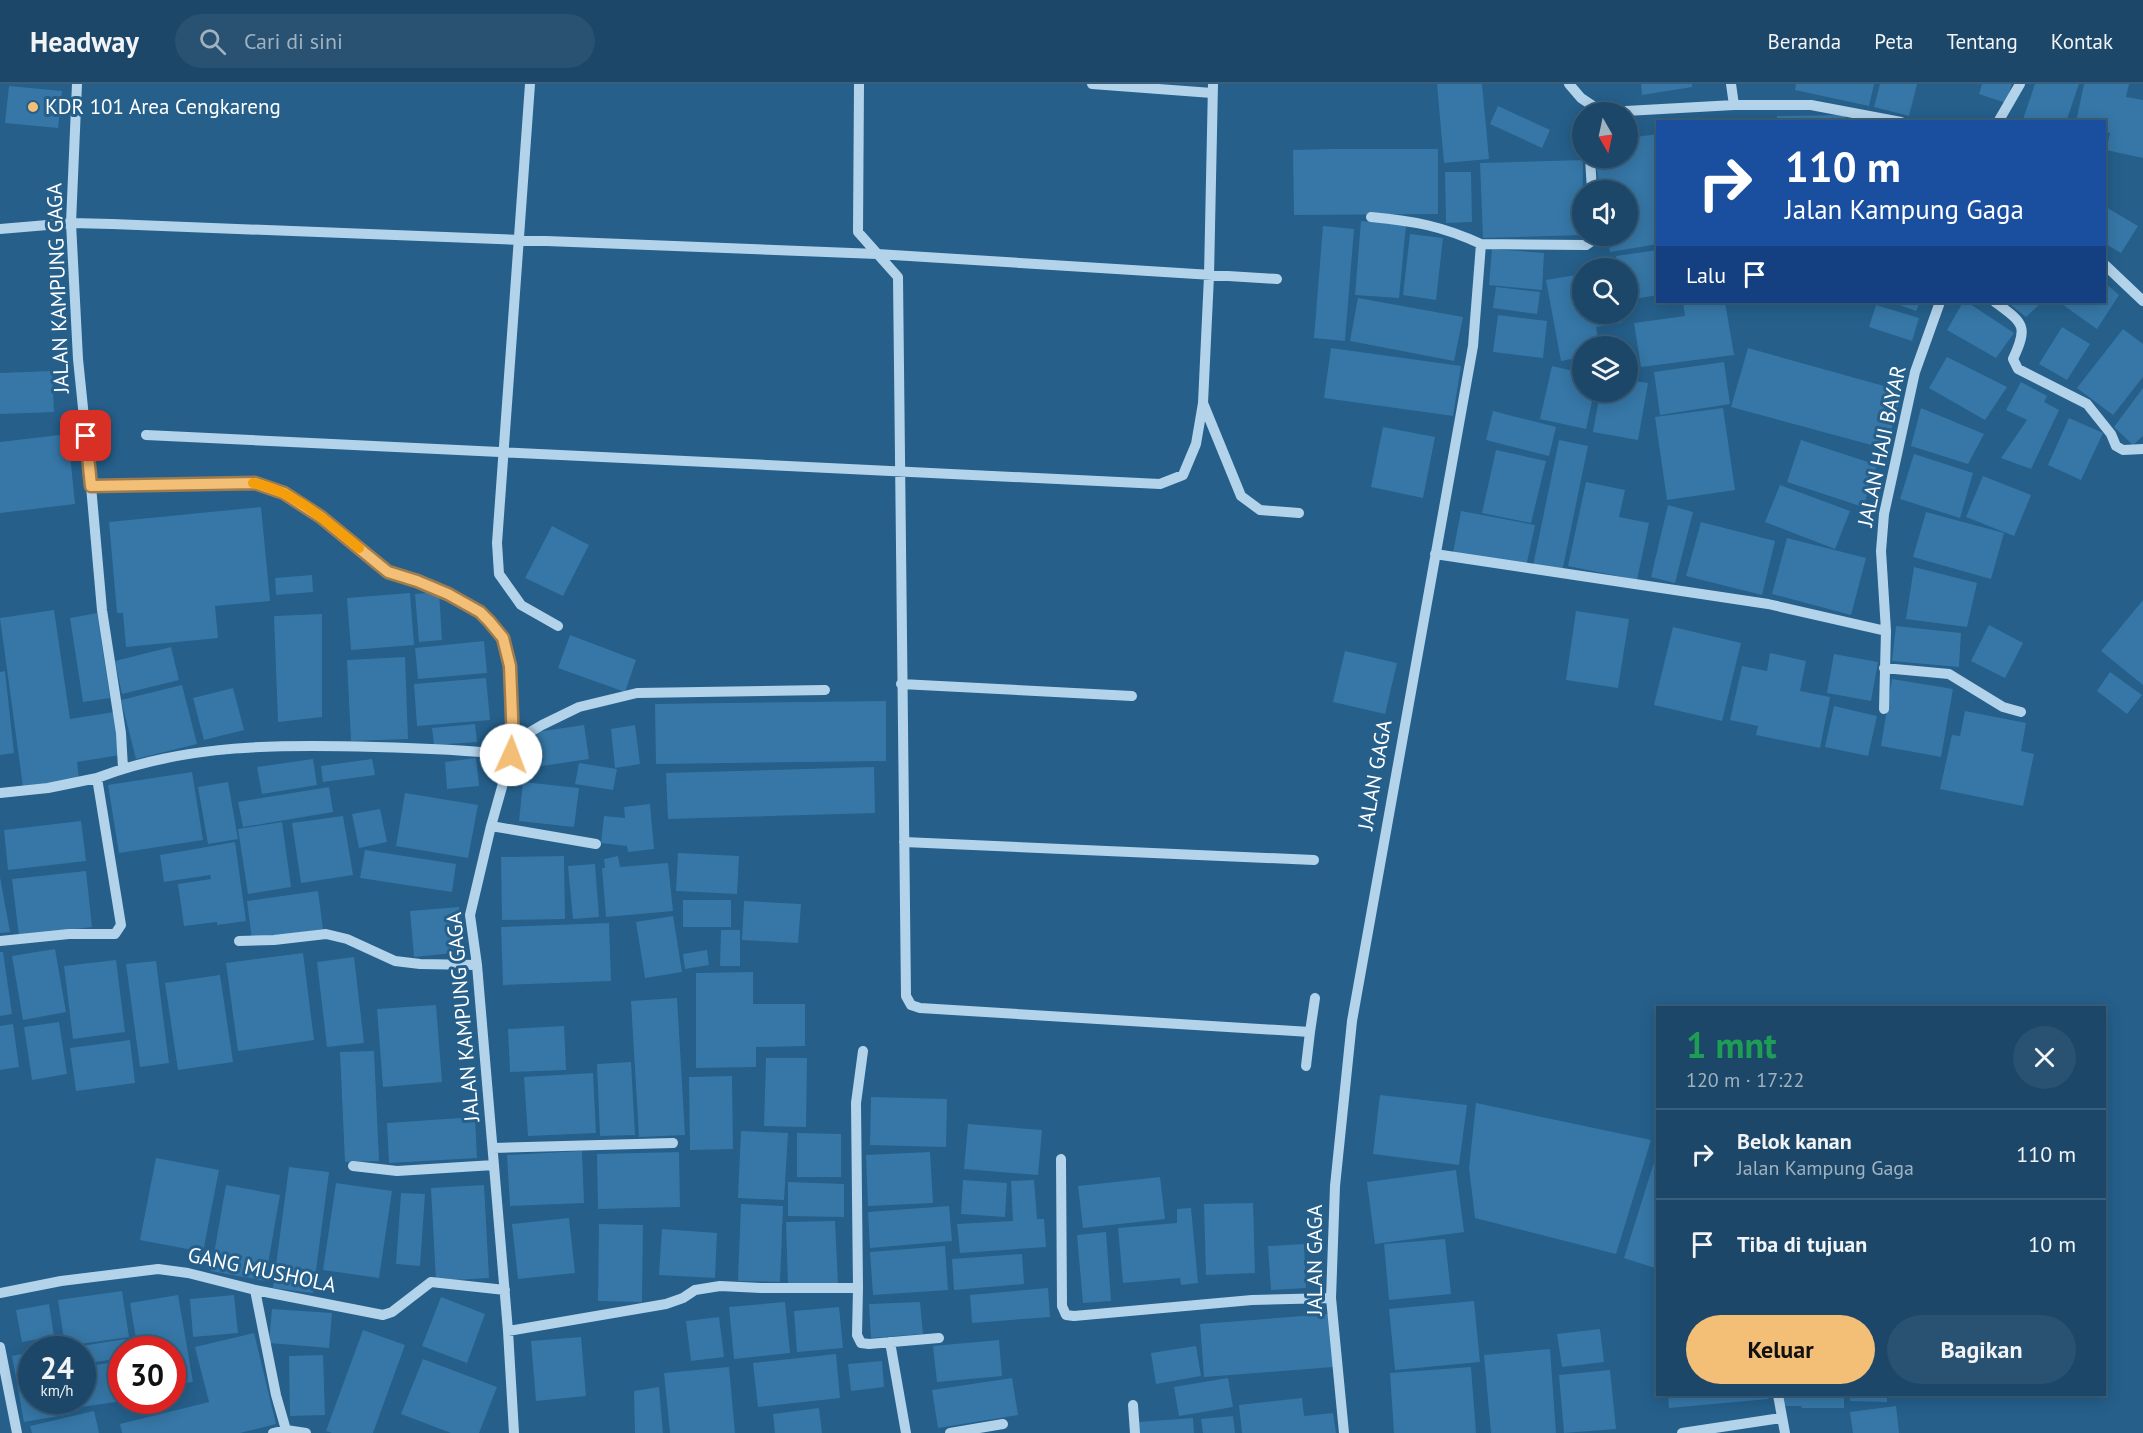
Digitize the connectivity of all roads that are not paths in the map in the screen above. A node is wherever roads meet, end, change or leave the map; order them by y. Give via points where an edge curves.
1 (77, 84) edge
2 (530, 84) edge
3 (859, 84) edge
4 (1092, 84) edge
5 (1569, 84) edge
6 (1731, 84) edge
7 (2020, 84) edge
8 (1212, 88) edge
9 (1587, 102) edge
10 (1734, 105) junction
11 (1638, 110) edge
12 (1890, 120) edge
13 (1999, 120) edge
14 (1371, 217) dead end
15 (71, 222) junction
16 (0, 229) edge
17 (519, 241) junction
18 (1481, 244) junction
19 (1572, 245) edge
20 (877, 254) junction
21 (2106, 266) edge
22 (1209, 276) junction
23 (1277, 279) dead end
24 (2143, 301) edge
25 (1940, 303) edge
26 (1996, 303) edge
27 (1203, 403) junction
28 (146, 435) dead end
29 (2143, 449) edge
30 (503, 452) junction
31 (901, 472) junction
32 (91, 486) junction
33 (1299, 513) dead end
34 (1435, 554) junction
35 (558, 626) dead end
36 (1886, 631) junction
37 (1884, 668) junction
38 (901, 684) junction
39 (825, 690) dead end
40 (1132, 696) dead end
41 (1884, 709) dead end
42 (2021, 712) dead end
43 (513, 742) junction
44 (511, 755) junction
45 (123, 768) junction
46 (97, 778) junction
47 (0, 793) edge
48 (491, 826) junction
49 (904, 842) junction
50 (596, 844) dead end
51 (1314, 860) dead end
52 (0, 941) edge
53 (239, 941) dead end
54 (477, 965) junction
55 (1315, 998) dead end
56 (1310, 1032) junction
57 (863, 1051) dead end
58 (1306, 1066) dead end
59 (673, 1143) dead end
60 (493, 1148) junction
61 (1061, 1159) dead end
62 (494, 1165) junction
63 (353, 1166) dead end
64 (858, 1288) junction
65 (255, 1290) junction
66 (505, 1290) junction
67 (0, 1293) edge
68 (1332, 1298) junction
69 (508, 1331) junction
70 (939, 1338) dead end
71 (890, 1342) junction
72 (0, 1347) edge
73 (1778, 1396) edge
74 (1134, 1405) dead end
75 (1781, 1418) junction
76 (1003, 1424) dead end
77 (286, 1430) junction
78 (17, 1433) edge
79 (273, 1433) edge
80 (306, 1433) edge
81 (513, 1433) edge
82 (906, 1433) edge
83 (950, 1433) edge
84 (1135, 1433) edge
85 (1344, 1433) edge
86 (1682, 1433) edge
87 (1785, 1433) edge

1 - 15 street, JALAN KAMPUNG GAGA
2 - 17 street
3 - 20 street via 858,232
4 - 8 street
5 - 9 street
6 - 10 street
7 - 13 street
8 - 22 street
10 - 11 street
10 - 12 street via 1810,105
14 - 18 street via 1416,221
15 - 16 street
15 - 17 street
15 - 32 street, JALAN KAMPUNG GAGA via 78,359
17 - 20 street
17 - 30 street
18 - 19 street
18 - 34 street, JALAN GAGA via 1473,346
20 - 22 street
20 - 31 street via 898,277
21 - 24 street
22 - 23 street
22 - 27 street
25 - 36 street, JALAN HAJI BAYAR via 1915,372 1884,514 1881,551
26 - 29 street via 2016,318 2023,331 2013,359 2019,369 2087,404 2116,446 2123,450
27 - 31 street via 1196,444 1183,475 1160,484
27 - 33 street via 1240,496 1260,510
28 - 30 street
30 - 31 street
30 - 35 street via 497,543 499,574 521,605
31 - 38 street
32 - 43 street, JALAN KAMPUNG GAGA via 255,483 284,493 321,517 388,572 448,594 489,621 503,638 510,666
32 - 45 street via 102,610
34 - 36 street via 1768,604
34 - 68 street, JALAN GAGA via 1352,1022 1335,1186
36 - 37 street, JALAN HAJI BAYAR
37 - 41 street, JALAN HAJI BAYAR
37 - 42 street via 1949,674 2003,707
38 - 40 street
38 - 49 street
39 - 43 street via 637,693 579,707
43 - 44 street, JALAN KAMPUNG GAGA
44 - 45 street via 336,746 244,747
44 - 48 street, JALAN KAMPUNG GAGA
45 - 46 street
46 - 47 street
46 - 52 street via 121,925 115,934
48 - 50 street
48 - 54 street, JALAN KAMPUNG GAGA via 470,915
49 - 51 street
49 - 56 street via 906,996 911,1005
53 - 54 street via 326,934 395,961
54 - 60 street, JALAN KAMPUNG GAGA
55 - 56 street
56 - 58 street
57 - 64 street via 856,1103
59 - 60 street
60 - 62 street, JALAN KAMPUNG GAGA
61 - 68 street via 1062,1306 1066,1315 1252,1300
62 - 63 street via 397,1171
62 - 66 street, JALAN KAMPUNG GAGA
64 - 69 street via 720,1286 695,1290 666,1304
64 - 71 street via 857,1335 861,1343
65 - 66 street, GANG MUSHOLA via 382,1315 392,1312 431,1282
65 - 67 street, GANG MUSHOLA via 158,1269
65 - 77 street
66 - 69 street, JALAN KAMPUNG GAGA
68 - 85 street, JALAN GAGA
69 - 81 street, JALAN KAMPUNG GAGA
70 - 71 street
71 - 82 street
72 - 78 street
73 - 75 street
74 - 84 street
75 - 86 street
75 - 87 street
76 - 83 street
77 - 79 street
77 - 80 street

